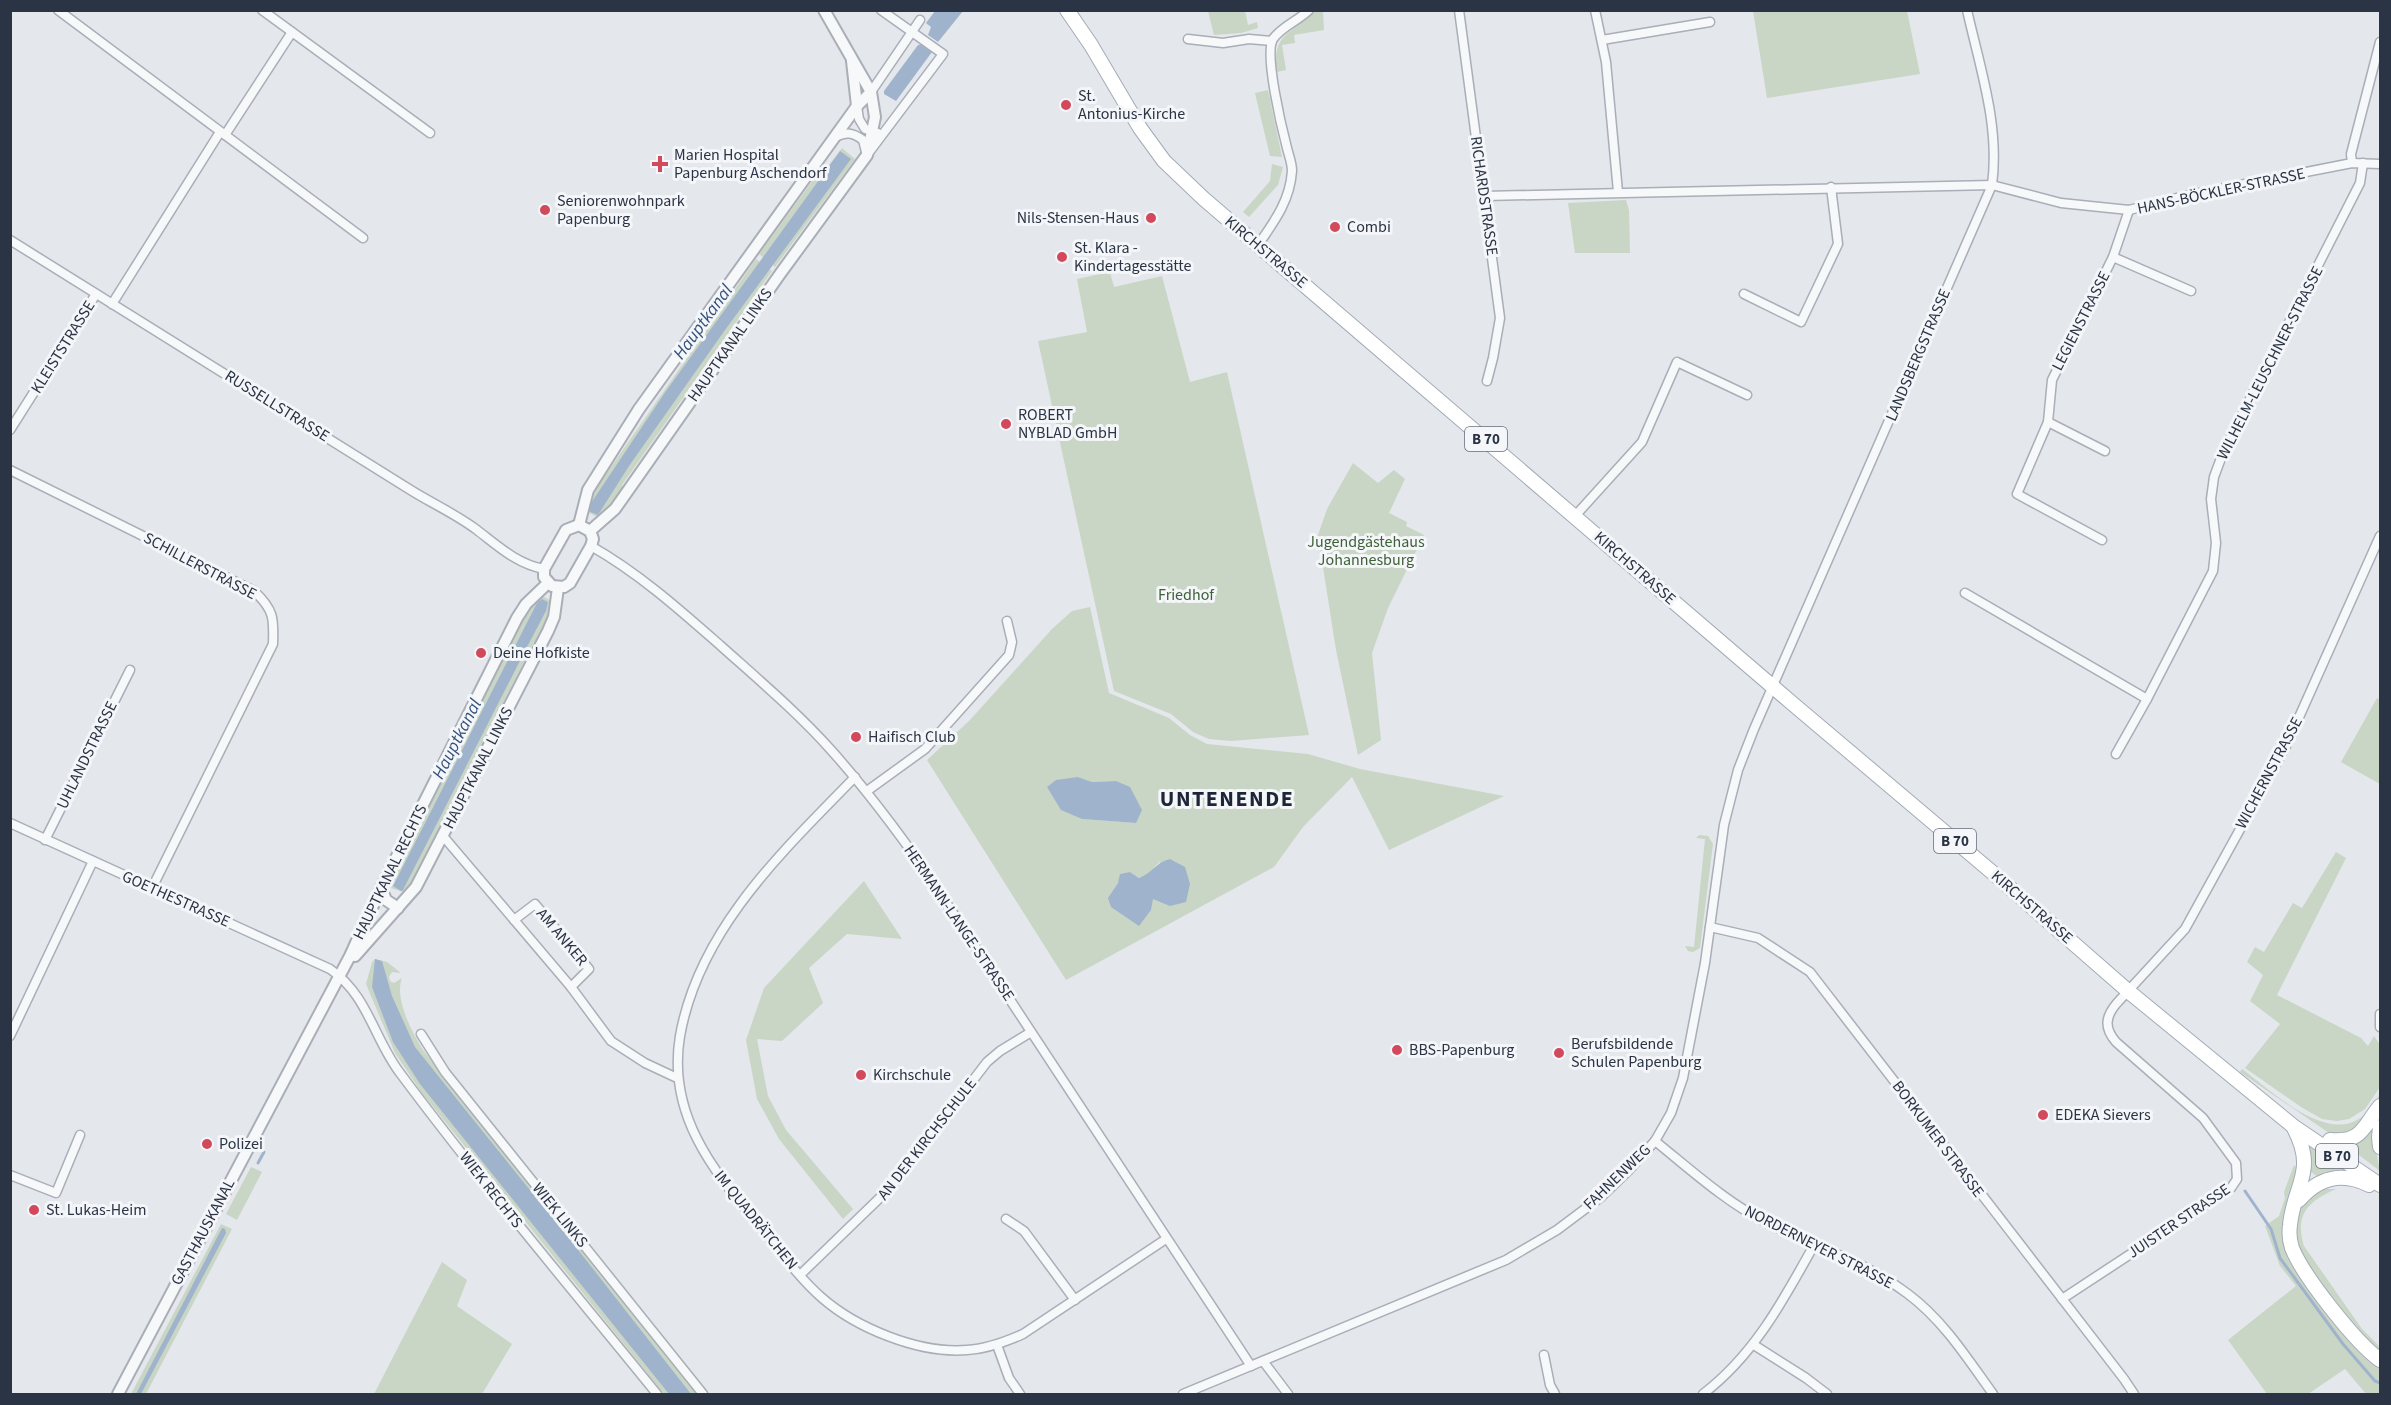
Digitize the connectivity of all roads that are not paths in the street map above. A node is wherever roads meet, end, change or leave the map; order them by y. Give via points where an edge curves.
1 (58, 10) edge
2 (262, 10) edge
3 (824, 10) edge
4 (881, 10) edge
5 (1067, 10) edge
6 (1309, 10) edge
7 (1458, 10) edge
8 (1595, 10) edge
9 (1967, 10) edge
10 (920, 20) dead end
11 (1710, 22) dead end
12 (292, 32) junction
13 (913, 33) junction
14 (1188, 39) dead end
15 (1602, 40) junction
16 (1272, 41) junction
17 (2380, 42) edge
18 (851, 59) junction
19 (871, 92) junction
20 (857, 106) junction
21 (872, 132) junction
22 (430, 133) dead end
23 (884, 133) junction
24 (223, 134) junction
25 (834, 137) junction
26 (867, 156) junction
27 (2363, 163) junction
28 (2352, 164) junction
29 (2380, 164) edge
30 (1992, 185) junction
31 (1832, 187) junction
32 (1618, 192) junction
33 (1485, 196) junction
34 (2129, 210) junction
35 (363, 238) dead end
36 (10, 240) edge
37 (1258, 245) junction
38 (2113, 258) junction
39 (2191, 291) dead end
40 (96, 294) junction
41 (1744, 294) dead end
42 (112, 304) junction
43 (1486, 381) dead end
44 (1747, 395) dead end
45 (2048, 422) junction
46 (10, 430) edge
47 (2105, 451) dead end
48 (10, 470) edge
49 (1575, 516) junction
50 (584, 528) junction
51 (2380, 536) edge
52 (2102, 540) dead end
53 (591, 546) junction
54 (544, 569) junction
55 (553, 586) junction
56 (1965, 593) dead end
57 (1007, 621) dead end
58 (129, 670) dead end
59 (1774, 688) junction
60 (2147, 699) junction
61 (2116, 754) dead end
62 (855, 777) junction
63 (867, 790) junction
64 (10, 823) edge
65 (443, 836) junction
66 (45, 840) junction
67 (93, 861) junction
68 (152, 888) junction
69 (381, 888) junction
70 (398, 908) junction
71 (514, 920) junction
72 (1710, 927) junction
73 (340, 976) junction
74 (571, 987) junction
75 (2128, 992) junction
76 (2380, 1014) edge
77 (2380, 1027) edge
78 (1031, 1032) junction
79 (421, 1034) dead end
80 (10, 1036) edge
81 (677, 1078) junction
82 (2247, 1086) junction
83 (2380, 1106) edge
84 (2293, 1126) junction
85 (2380, 1127) edge
86 (80, 1135) dead end
87 (2330, 1140) junction
88 (1655, 1141) junction
89 (2380, 1148) edge
90 (10, 1175) edge
91 (2380, 1178) edge
92 (2380, 1186) edge
93 (2296, 1204) junction
94 (1006, 1219) dead end
95 (1166, 1239) junction
96 (1814, 1245) junction
97 (800, 1275) junction
98 (2062, 1299) junction
99 (1074, 1300) junction
100 (997, 1345) junction
101 (1754, 1345) junction
102 (1544, 1355) dead end
103 (2380, 1360) edge
104 (1263, 1361) junction
105 (1251, 1366) junction
106 (118, 1395) edge
107 (657, 1395) edge
108 (703, 1395) edge
109 (1020, 1395) edge
110 (1183, 1395) edge
111 (1288, 1395) edge
112 (1555, 1395) edge
113 (1702, 1395) edge
114 (1827, 1395) edge
115 (1993, 1395) edge
116 (2134, 1395) edge

1 - 24 street
2 - 12 street
3 - 18 street
4 - 13 street
5 - 37 main road, KIRCHSTRASSE / B 70 via 1164,161
6 - 16 street
7 - 33 street, RICHARDSTRASSE
8 - 15 street
9 - 30 street, LANDSBERGSTRASSE via 1993,125
10 - 13 street
11 - 15 street
12 - 22 street
12 - 24 street
13 - 19 street
13 - 23 street, HAUPTKANAL LINKS via 943,54
14 - 16 street via 1223,43
15 - 32 street
16 - 37 street via 1270,62 1292,168 1289,192 1277,219
17 - 28 street via 2351,154
18 - 19 street
18 - 20 street
19 - 20 street
19 - 21 street, HAUPTKANAL LINKS via 875,117
20 - 21 street via 859,118
20 - 25 street
21 - 23 street
21 - 26 street, HAUPTKANAL LINKS
23 - 26 street, HAUPTKANAL LINKS
24 - 35 street
24 - 42 street
25 - 26 street via 846,132 855,134 863,140
25 - 50 street via 639,410 588,490
26 - 50 street, HAUPTKANAL LINKS via 615,509
27 - 28 street, HANS-BÖCKLER-STRASSE
27 - 29 street, HANS-BÖCKLER-STRASSE
27 - 60 street, WILHELM-LEUSCHNER-STRASSE via 2360,183 2224,450 2211,499 2216,543 2213,571
28 - 34 street, HANS-BÖCKLER-STRASSE
30 - 31 street, HANS-BÖCKLER-STRASSE
30 - 34 street, HANS-BÖCKLER-STRASSE via 2061,203
30 - 59 street, LANDSBERGSTRASSE
31 - 32 street, HANS-BÖCKLER-STRASSE
31 - 41 street via 1838,244 1801,322
32 - 33 street, HANS-BÖCKLER-STRASSE
33 - 43 street, RICHARDSTRASSE via 1500,318
34 - 38 street, LEGIENSTRASSE
36 - 40 street, RUSSELLSTRASSE
37 - 49 main road, KIRCHSTRASSE / B 70
38 - 39 street, LEGIENSTRASSE
38 - 45 street, LEGIENSTRASSE via 2052,380
40 - 42 street, RUSSELLSTRASSE
40 - 46 street, KLEISTSTRASSE
42 - 54 street, RUSSELLSTRASSE via 476,529 503,551
44 - 49 street via 1677,362 1642,442
45 - 47 street
45 - 52 street, LEGIENSTRASSE via 2017,494
48 - 68 street, SCHILLERSTRASSE via 254,591 267,603 274,618 273,644
49 - 59 main road, KIRCHSTRASSE / B 70
50 - 53 street via 592,538
50 - 54 street, HAUPTKANAL LINKS via 566,530
51 - 75 street, WICHERNSTRASSE via 2287,744 2185,929
53 - 55 street, HAUPTKANAL RECHTS via 570,583
53 - 62 street, HERMANN-LANGE-STRASSE via 676,606 758,679
54 - 55 street via 544,577
55 - 65 street, HAUPTKANAL LINKS via 554,617 548,631
55 - 69 street, HAUPTKANAL RECHTS via 526,604 517,618
56 - 60 street
57 - 63 street via 1012,642 1009,655 925,749
58 - 66 street, UHLANDSTRASSE
59 - 72 street, FAHNENWEG via 1729,801
59 - 75 main road, KIRCHSTRASSE / B 70
60 - 61 street, WILHELM-LEUSCHNER-STRASSE
62 - 63 street, HERMANN-LANGE-STRASSE
62 - 81 street, IM QUADRÄTCHEN via 779,855 720,933 694,985 680,1036
63 - 78 street, HERMANN-LANGE-STRASSE via 924,868
64 - 66 street, GOETHESTRASSE
65 - 70 street, HAUPTKANAL LINKS via 416,887
65 - 71 street, AM ANKER
66 - 67 street, GOETHESTRASSE
67 - 68 street, GOETHESTRASSE
67 - 80 street
68 - 73 street, GOETHESTRASSE
69 - 70 street via 386,900
69 - 73 street, HAUPTKANAL RECHTS
70 - 73 street, HAUPTKANAL LINKS via 365,942
71 - 74 street, AM ANKER
71 - 74 street, AM ANKER via 536,904 589,969
72 - 88 street, FAHNENWEG via 1683,1078 1671,1113
72 - 98 street, BORKUMER STRASSE via 1758,938 1810,972
73 - 106 street, GASTHAUSKANAL
73 - 107 street, WIEK RECHTS via 363,1002 399,1072
74 - 81 street, AM ANKER via 611,1041
75 - 82 main road, KIRCHSTRASSE / B 70
75 - 98 street, JUISTER STRASSE via 2109,1012 2109,1034 2203,1118 2236,1162 2236,1179 2231,1188
76 - 77 street
78 - 95 street, HERMANN-LANGE-STRASSE
78 - 97 street, AN DER KIRCHSCHULE via 987,1062 891,1187
79 - 108 street, WIEK LINKS via 445,1072
81 - 97 street, IM QUADRÄTCHEN via 684,1109 721,1180
82 - 84 main road, KIRCHSTRASSE / B 70
82 - 87 main road, KIRCHSTRASSE / B 70
83 - 87 main road via 2359,1135 2343,1141
84 - 92 main road, KIRCHSTRASSE / B 70
84 - 93 main road via 2305,1159
85 - 89 main road
86 - 90 street via 56,1193
87 - 91 main road, KIRCHSTRASSE / B 70
88 - 96 street, NORDERNEYER STRASSE via 1740,1207
88 - 104 street, FAHNENWEG via 1601,1197 1557,1230 1506,1260
92 - 93 main road via 2335,1177 2307,1190
93 - 103 main road via 2290,1226 2291,1246 2298,1261 2354,1336
94 - 99 street via 1024,1232
95 - 99 street, IM QUADRÄTCHEN
95 - 105 street, HERMANN-LANGE-STRASSE
96 - 101 street
96 - 115 street, NORDERNEYER STRASSE via 1876,1273 1909,1294 1940,1322
97 - 100 street, IM QUADRÄTCHEN via 821,1297 849,1317 892,1338 965,1351
98 - 116 street, BORKUMER STRASSE
99 - 100 street, IM QUADRÄTCHEN via 1023,1334
100 - 109 street
101 - 113 street
101 - 114 street
102 - 112 street
104 - 105 street, FAHNENWEG
104 - 111 street
105 - 110 street, FAHNENWEG

